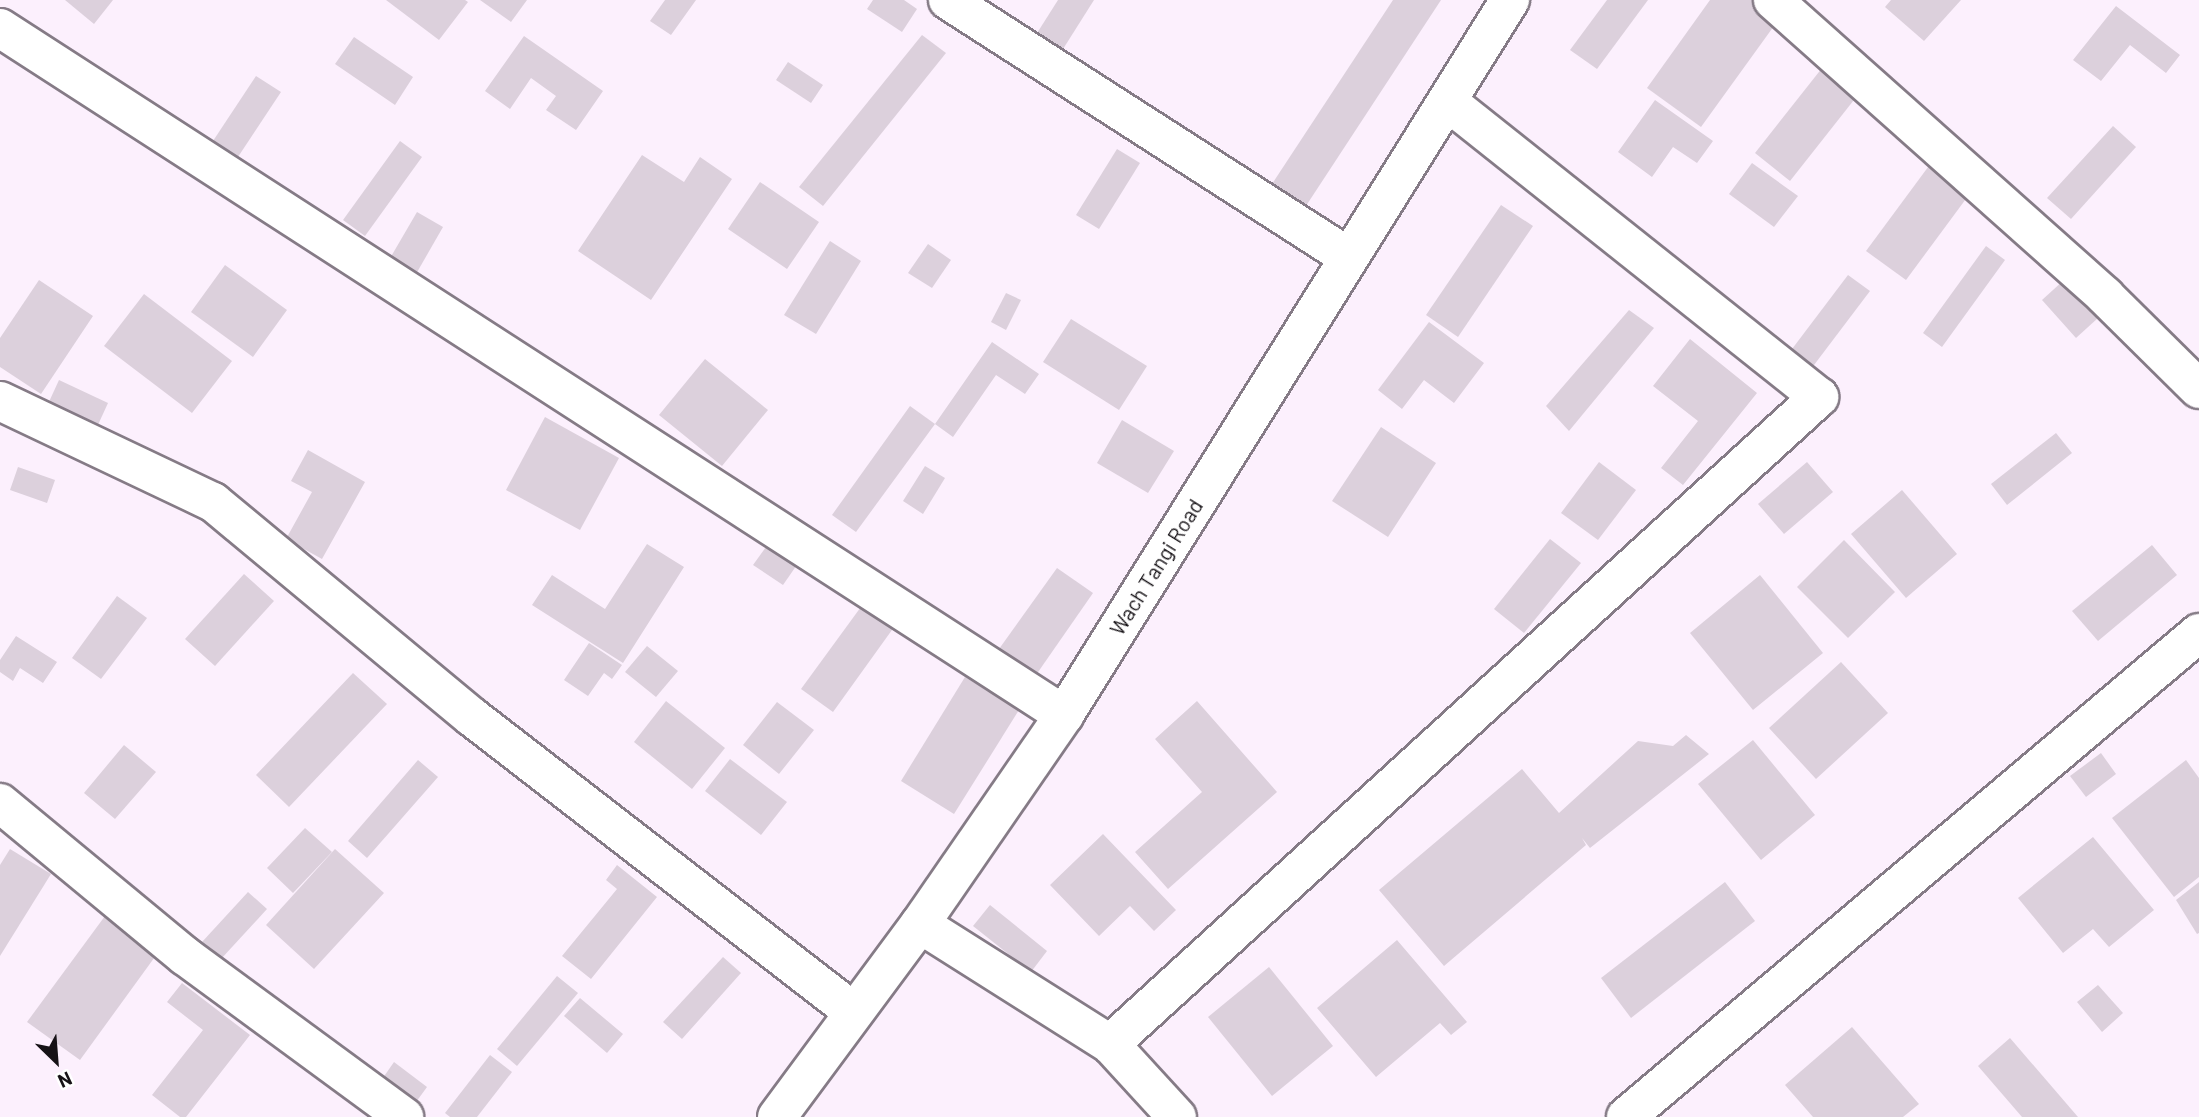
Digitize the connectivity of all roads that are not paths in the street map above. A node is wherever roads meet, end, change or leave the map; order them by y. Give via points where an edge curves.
1 (948, 0) edge
2 (1510, 0) edge
3 (1773, 0) edge
4 (0, 28) edge
5 (1448, 102) junction
6 (1348, 257) junction
7 (2199, 389) edge
8 (0, 401) edge
9 (2199, 633) edge
10 (1065, 715) junction
11 (0, 803) edge
12 (920, 924) junction
13 (853, 1011) junction
14 (1110, 1044) junction
15 (404, 1117) edge
16 (777, 1117) edge
17 (1177, 1117) edge
18 (1626, 1117) edge

1 - 6 street
2 - 5 street, Wach Tangi Road
3 - 7 street via 2105,296
4 - 10 street
5 - 6 street, Wach Tangi Road
5 - 14 street via 1819,397
6 - 10 street, Wach Tangi Road
8 - 13 street via 213,502 472,717
9 - 18 street
10 - 12 street, Wach Tangi Road
11 - 15 street via 185,956
12 - 13 street, Wach Tangi Road
12 - 14 street
13 - 16 street, Wach Tangi Road
14 - 17 street

